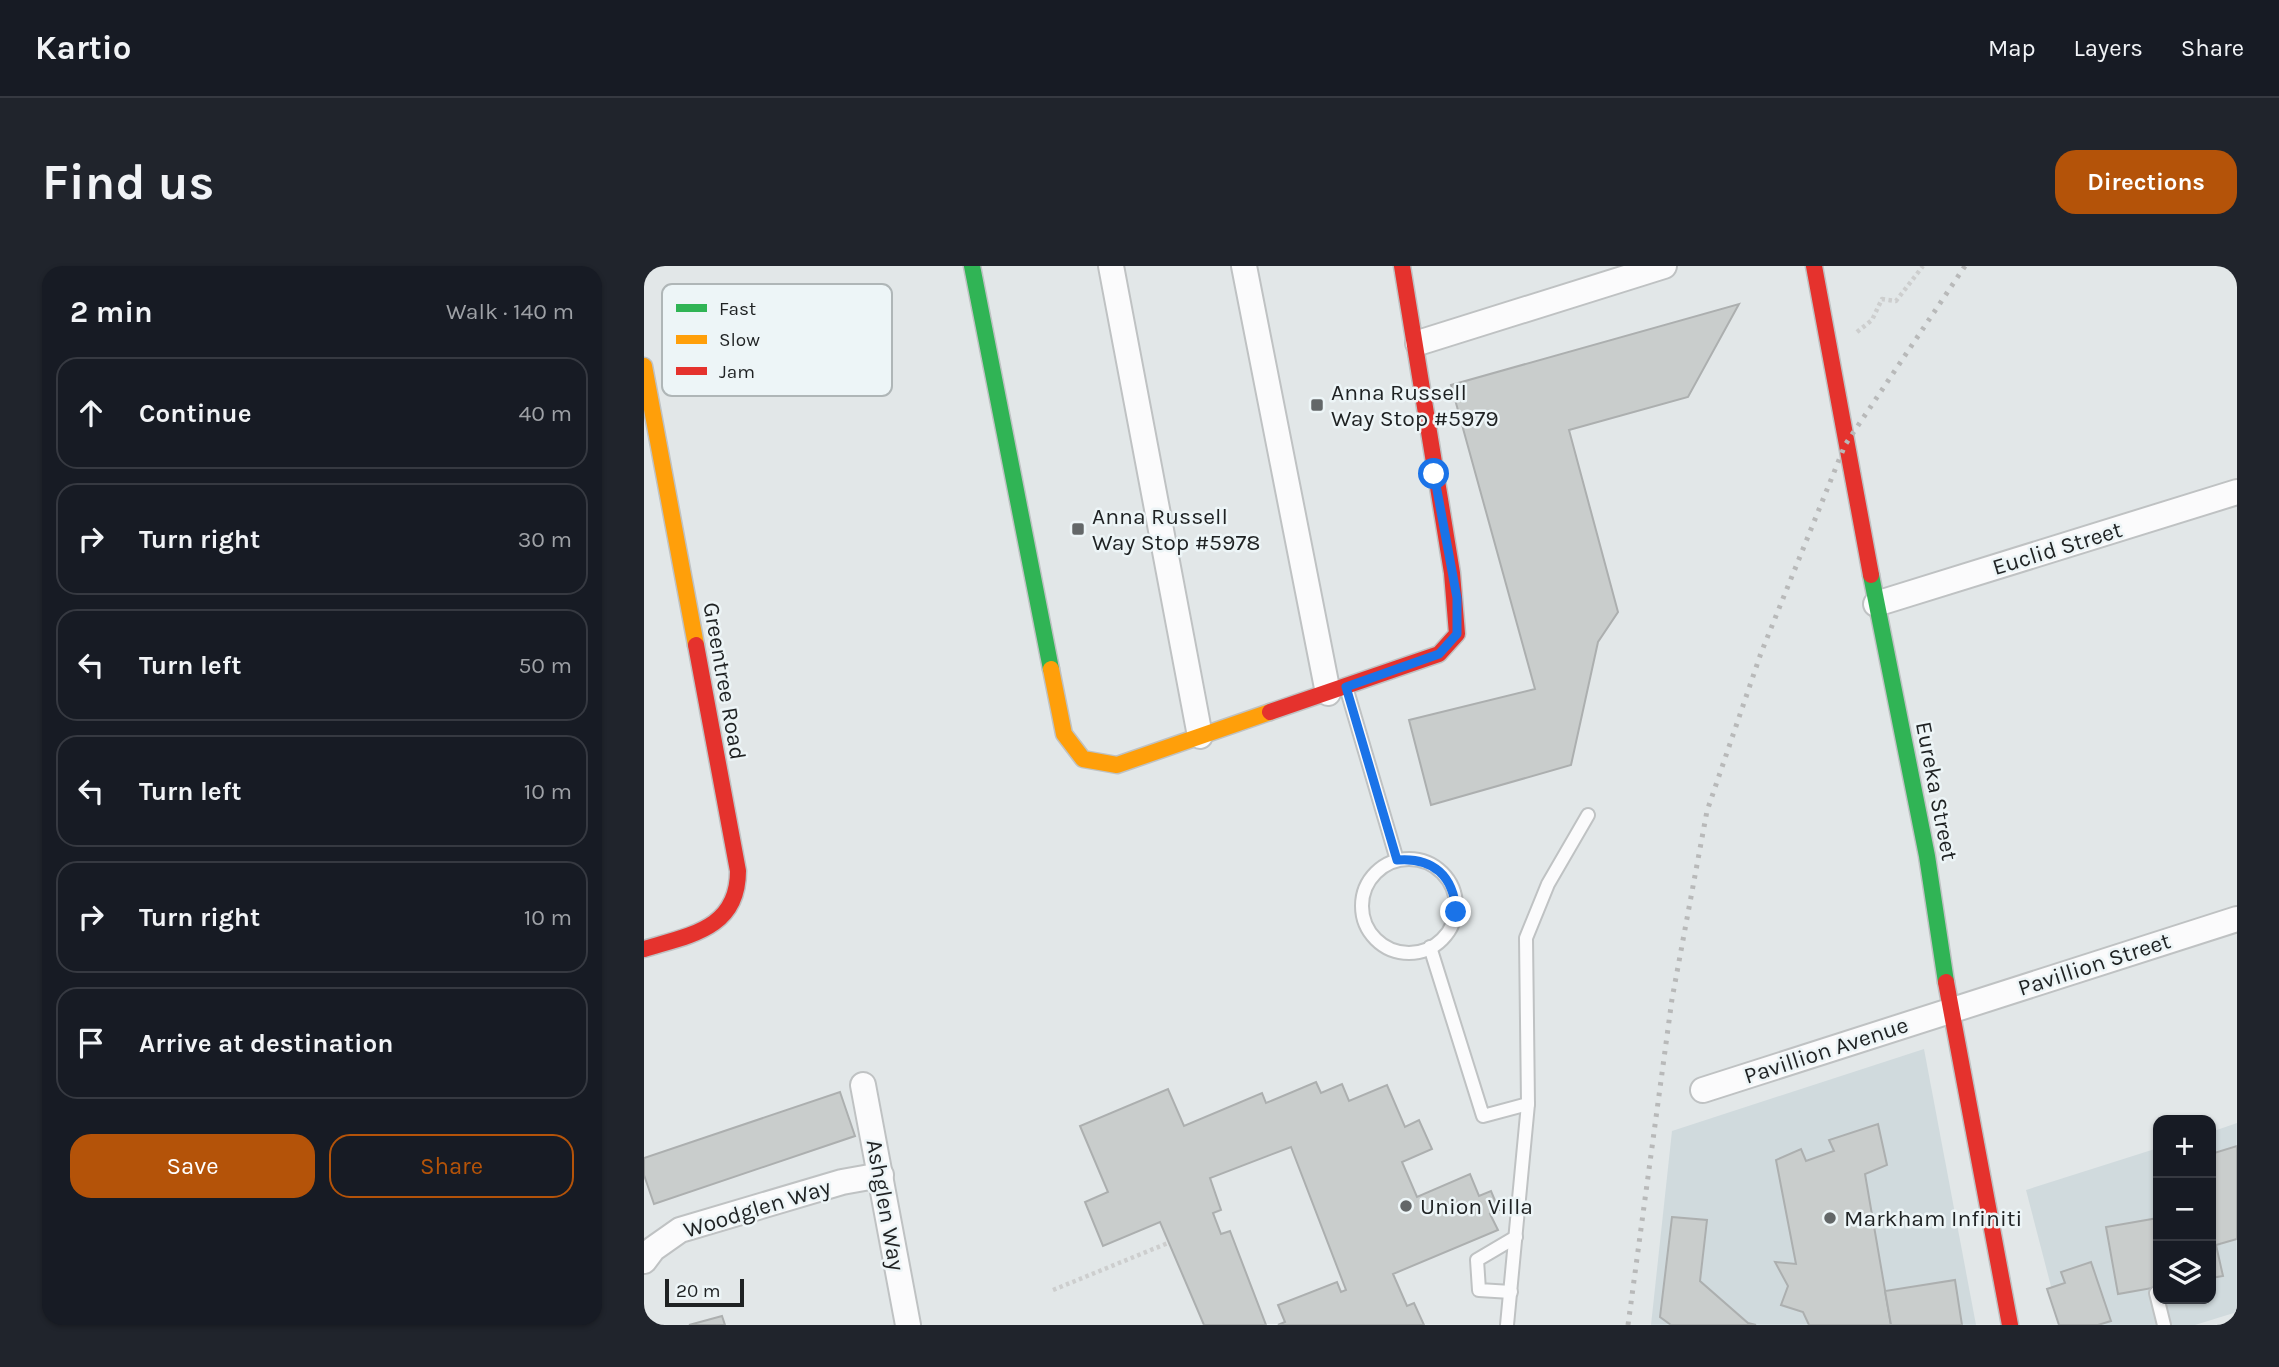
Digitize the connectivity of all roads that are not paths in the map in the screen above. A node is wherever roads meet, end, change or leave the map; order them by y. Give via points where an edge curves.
1 (972, 266) edge
2 (1111, 266) edge
3 (1244, 266) edge
4 (1402, 266) edge
5 (1664, 266) edge
6 (1814, 266) edge
7 (1418, 343) junction
8 (644, 366) edge
9 (2237, 492) edge
10 (1876, 604) junction
11 (1337, 690) junction
12 (1200, 736) junction
13 (1588, 815) dead end
14 (1397, 860) junction
15 (2237, 919) edge
16 (1430, 947) junction
17 (644, 949) edge
18 (1950, 1010) junction
19 (863, 1085) dead end
20 (1703, 1090) dead end
21 (1528, 1104) junction
22 (881, 1175) junction
23 (1516, 1237) junction
24 (644, 1261) edge
25 (1511, 1292) junction
26 (2159, 1304) edge
27 (908, 1325) edge
28 (1507, 1325) edge
29 (2010, 1325) edge
30 (2164, 1325) edge

1 - 12 street via 1064,734 1083,759 1117,765
2 - 12 street
3 - 11 street
4 - 7 street
5 - 7 street
6 - 10 street, Eureka Street
7 - 11 street via 1434,474 1457,598 1457,634 1439,654
8 - 17 street, Greentree Road via 738,871 738,891 730,910 702,929
9 - 10 street, Euclid Street
10 - 18 street, Eureka Street via 1927,856
11 - 12 street
11 - 14 lane
13 - 21 lane via 1548,884 1526,938
14 - 16 lane via 1428,862 1450,882 1456,912 1451,926
14 - 16 lane via 1371,877 1363,892 1365,923 1374,937 1394,949 1416,952
15 - 18 street, Pavillion Street
16 - 21 lane via 1483,1116
18 - 20 street, Pavillion Avenue
18 - 29 street, Eureka Street
19 - 22 street, Ashglen Way
21 - 23 lane
22 - 24 street, Woodglen Way via 842,1182 680,1230
22 - 27 street, Ashglen Way
23 - 25 lane
23 - 25 lane via 1477,1260 1479,1290
25 - 28 lane
26 - 30 lane

